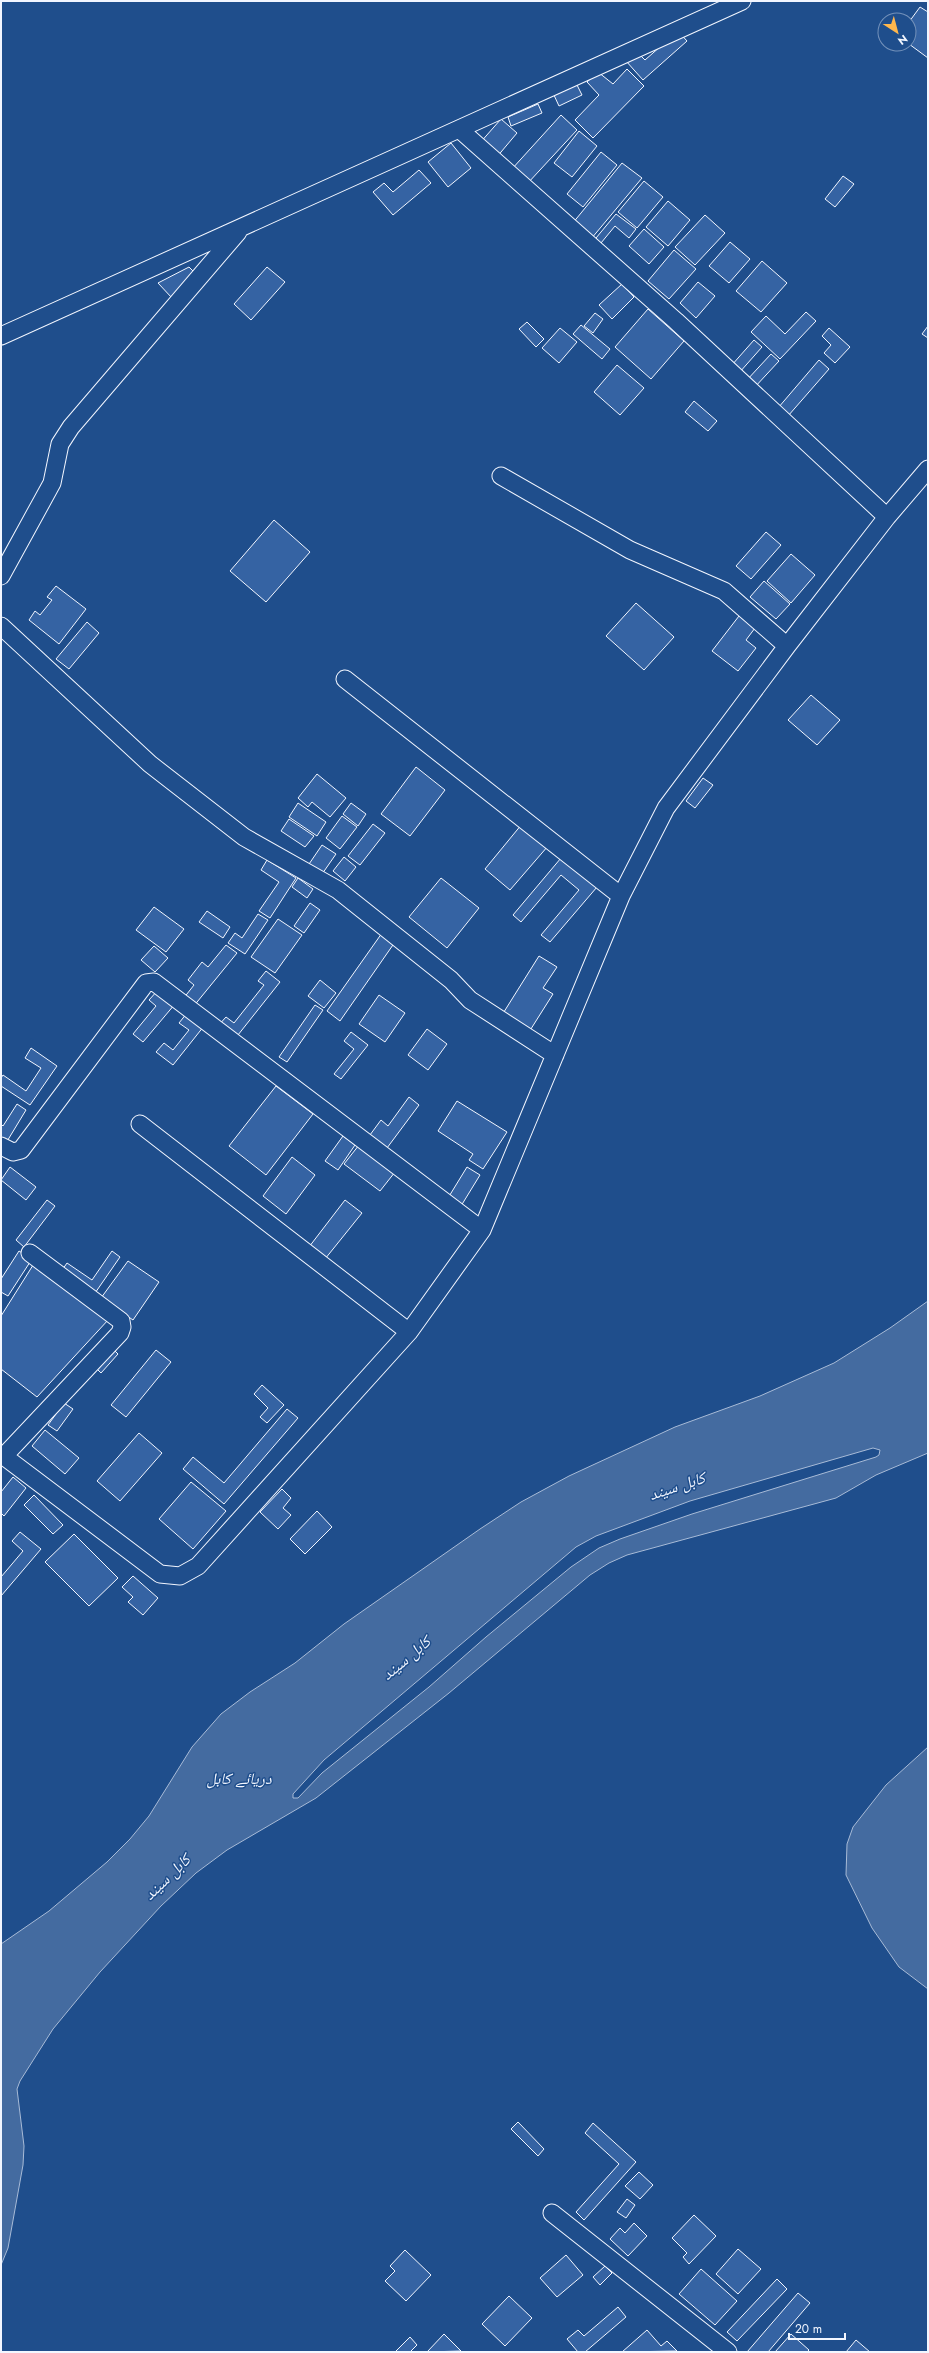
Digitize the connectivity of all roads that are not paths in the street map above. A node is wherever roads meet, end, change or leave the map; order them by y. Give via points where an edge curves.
1 (742, 1) edge
2 (459, 129) junction
3 (242, 228) junction
4 (1, 336) edge
5 (928, 469) edge
6 (501, 476) dead end
7 (887, 517) junction
8 (1, 576) edge
9 (1, 626) edge
10 (787, 646) junction
11 (345, 679) dead end
12 (621, 896) junction
13 (555, 1055) junction
14 (140, 1124) dead end
15 (1, 1146) edge
16 (482, 1230) junction
17 (30, 1253) dead end
18 (409, 1332) junction
19 (3, 1455) edge
20 (552, 2213) dead end
21 (728, 2352) edge

1 - 2 street
2 - 3 street
2 - 7 street via 676,322
3 - 4 street
3 - 8 street via 71,427 60,444 52,483
5 - 7 street
6 - 10 street via 630,550 724,591
7 - 10 street
9 - 13 street via 150,764 244,837 338,890 451,980 470,1000
10 - 12 street via 666,808
11 - 12 street
12 - 13 street
13 - 16 street
14 - 18 street
15 - 16 street via 13,1152 21,1150 146,982 154,982
16 - 18 street
17 - 19 street via 121,1321 122,1327 120,1333
18 - 19 street via 198,1566 180,1576 160,1574
20 - 21 street

